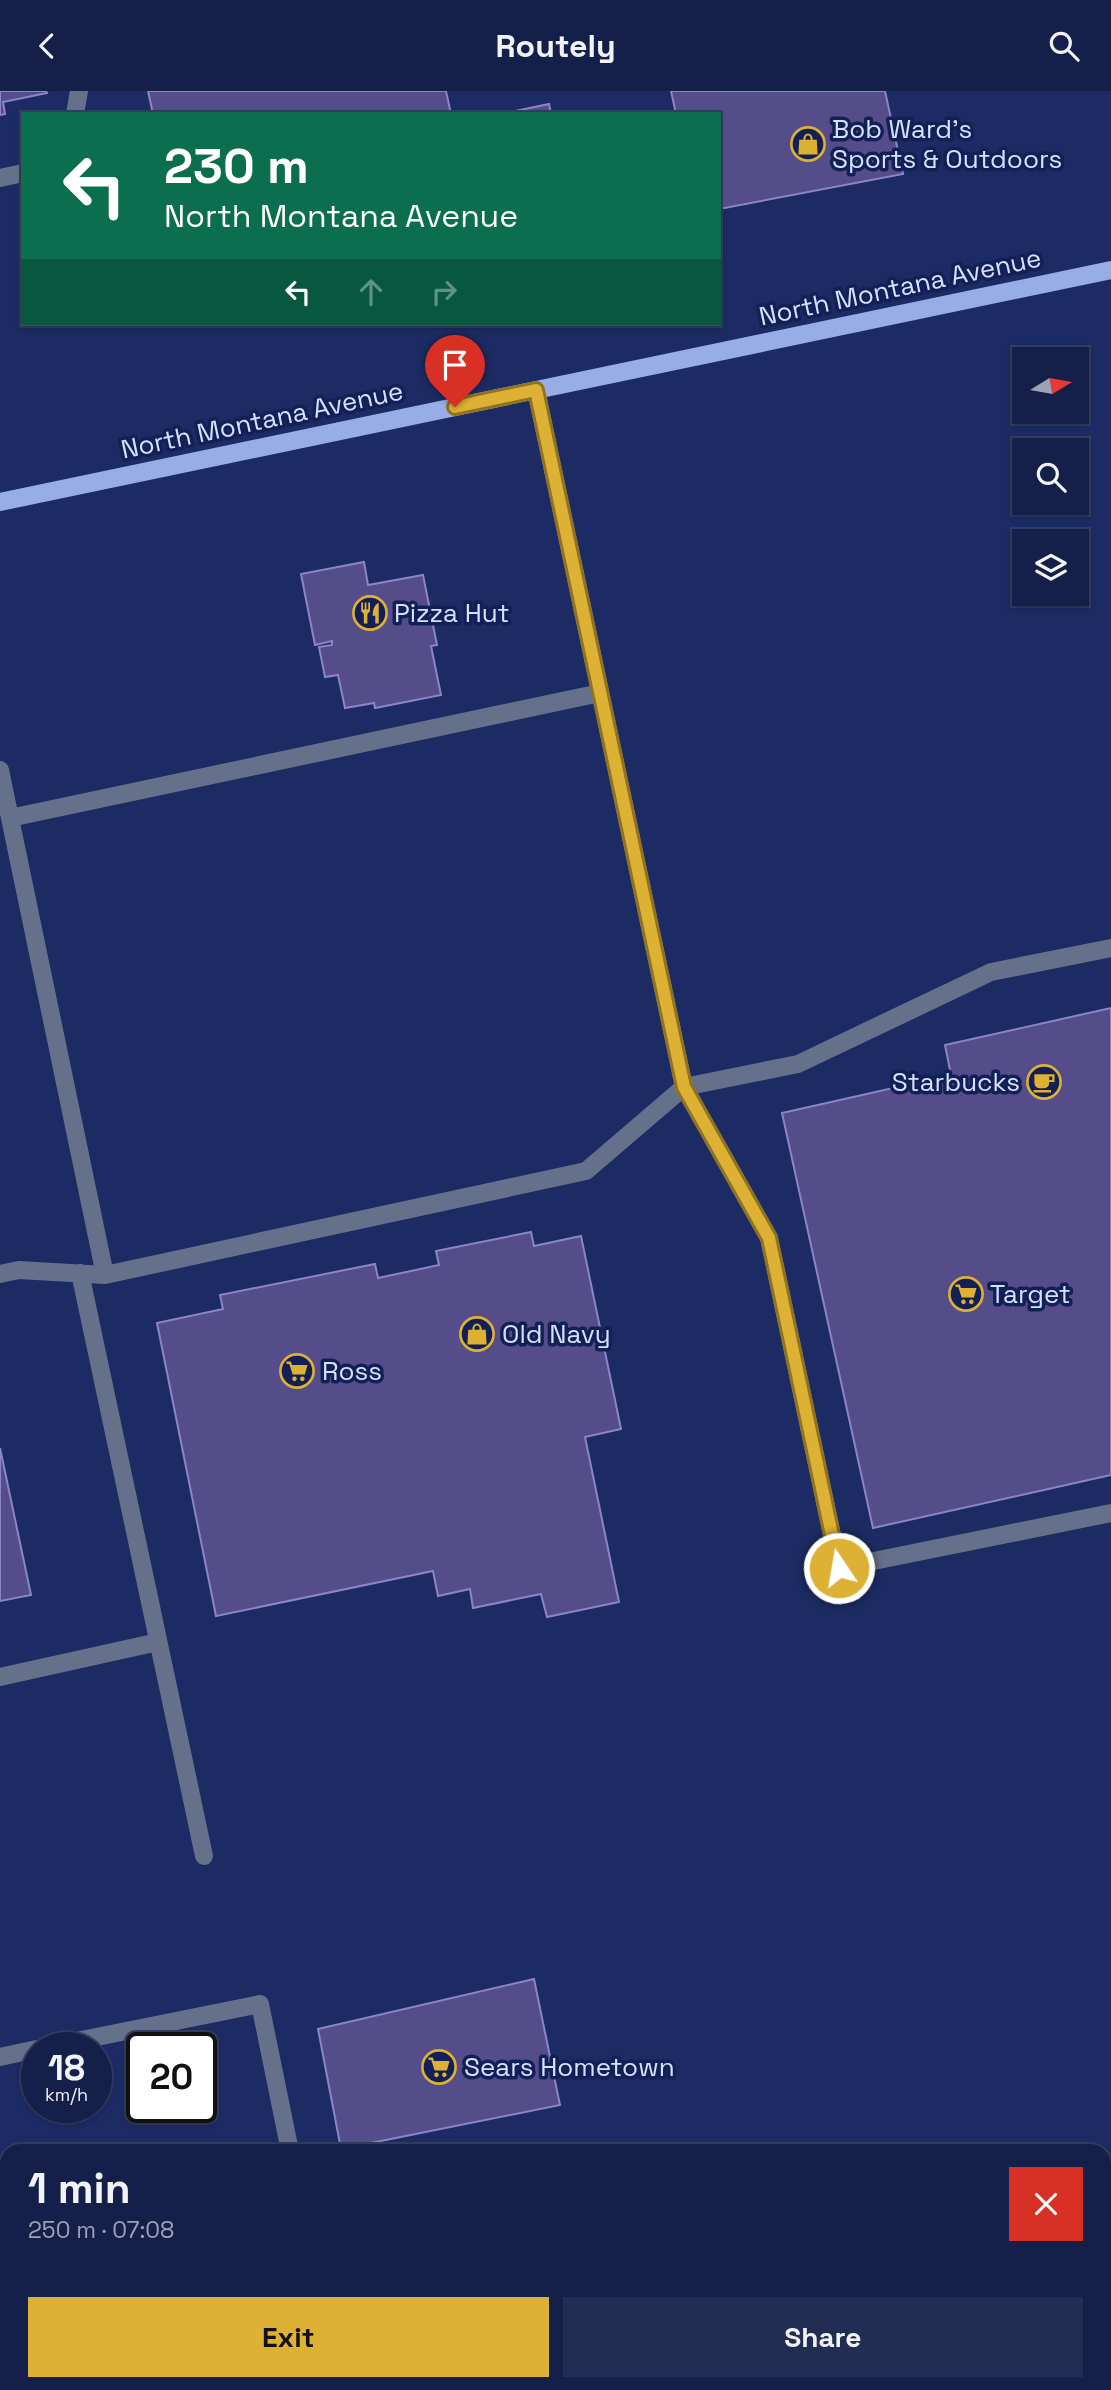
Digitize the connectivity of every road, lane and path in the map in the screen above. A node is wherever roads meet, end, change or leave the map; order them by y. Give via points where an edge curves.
1 (79, 91) edge
2 (75, 112) edge
3 (21, 173) edge
4 (0, 178) edge
5 (1111, 270) edge
6 (536, 390) junction
7 (0, 502) edge
8 (600, 693) junction
9 (0, 770) edge
10 (10, 818) junction
11 (1111, 948) edge
12 (684, 1087) junction
13 (80, 1273) junction
14 (0, 1274) edge
15 (105, 1275) junction
16 (1111, 1513) edge
17 (158, 1642) junction
18 (0, 1677) edge
19 (204, 1856) dead end
20 (112, 2034) edge
21 (21, 2052) edge
22 (0, 2057) edge
23 (289, 2144) edge

1 - 2 street
3 - 4 street
5 - 6 main road, North Montana Avenue
6 - 7 main road, North Montana Avenue
6 - 8 street
8 - 10 street
8 - 12 street
9 - 10 street
10 - 15 street
11 - 12 street via 991,972 799,1064
12 - 15 street via 586,1171
12 - 16 street via 769,1238 839,1568
13 - 14 street via 19,1270
13 - 15 street
13 - 17 street
17 - 18 street
17 - 19 street
20 - 23 street via 260,2004
21 - 22 street

